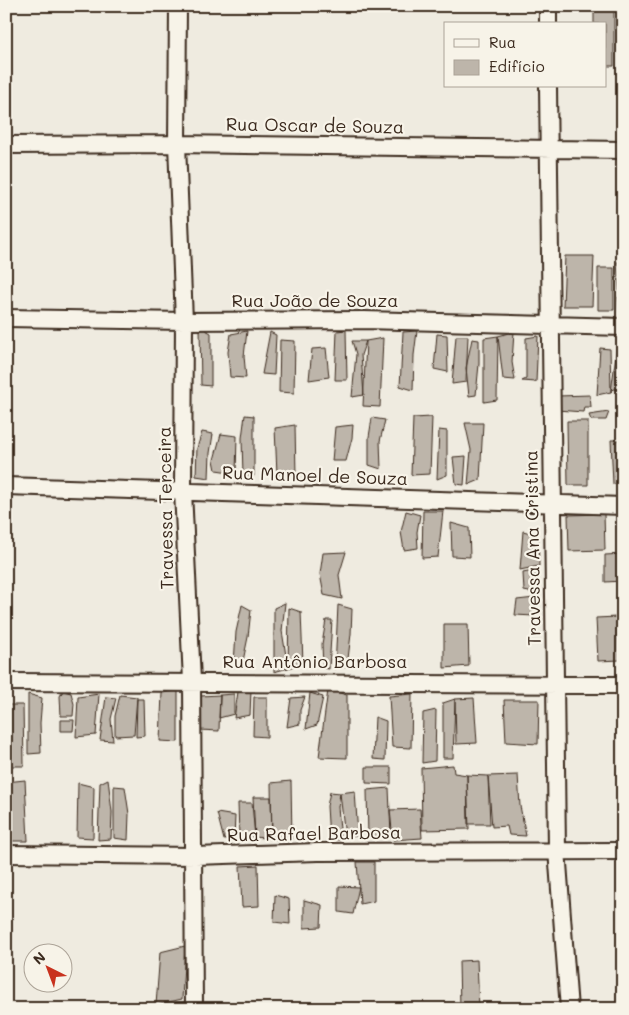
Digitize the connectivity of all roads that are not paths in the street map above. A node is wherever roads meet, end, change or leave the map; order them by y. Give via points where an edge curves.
1 (178, 6) edge
2 (548, 6) edge
3 (548, 22) edge
4 (548, 88) edge
5 (177, 144) junction
6 (6, 145) edge
7 (547, 149) junction
8 (623, 150) edge
9 (6, 318) edge
10 (184, 321) junction
11 (550, 324) junction
12 (623, 327) edge
13 (6, 486) edge
14 (183, 491) junction
15 (554, 505) junction
16 (623, 506) edge
17 (6, 682) edge
18 (192, 682) junction
19 (555, 684) junction
20 (623, 685) edge
21 (557, 850) junction
22 (623, 851) edge
23 (6, 854) edge
24 (195, 856) junction
25 (194, 1009) edge
26 (569, 1009) edge

1 - 5 street, Travessa Terceira
2 - 3 street
4 - 7 street, Travessa Ana Cristina
5 - 6 street, Rua Oscar de Souza
5 - 7 street, Rua Oscar de Souza
5 - 10 street, Travessa Terceira
7 - 8 street, Rua Oscar de Souza
7 - 11 street, Travessa Ana Cristina
9 - 10 street, Rua João de Souza
10 - 11 street, Rua João de Souza
10 - 14 street, Travessa Terceira
11 - 12 street, Rua João de Souza
11 - 15 street, Travessa Ana Cristina
13 - 14 street, Rua Manoel de Souza
14 - 15 street, Rua Manoel de Souza
14 - 18 street, Travessa Terceira
15 - 16 street, Rua Manoel de Souza
15 - 19 street, Travessa Ana Cristina
17 - 18 street, Rua Antônio Barbosa
18 - 19 street, Rua Antônio Barbosa
18 - 24 street, Travessa Terceira
19 - 20 street, Rua Antônio Barbosa
19 - 21 street, Travessa Ana Cristina
21 - 22 street, Rua Rafael Barbosa
21 - 24 street, Rua Rafael Barbosa
21 - 26 street, Travessa Ana Cristina
23 - 24 street, Rua Rafael Barbosa
24 - 25 street, Travessa Terceira

